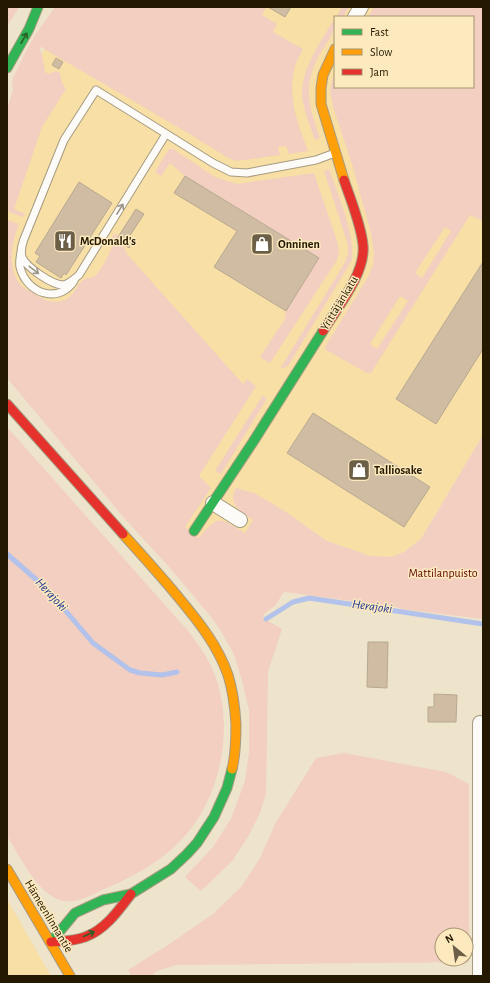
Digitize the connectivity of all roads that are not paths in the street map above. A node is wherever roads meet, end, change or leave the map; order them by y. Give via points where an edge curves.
1 (32, 7) edge
2 (38, 7) edge
3 (362, 7) edge
4 (356, 16) edge
5 (22, 19) dead end
6 (334, 51) edge
7 (7, 68) edge
8 (166, 134) junction
9 (336, 153) junction
10 (21, 250) junction
11 (79, 275) junction
12 (7, 404) edge
13 (213, 503) junction
14 (240, 520) dead end
15 (194, 531) dead end
16 (480, 723) dead end
17 (7, 868) edge
18 (131, 894) junction
19 (51, 942) junction
20 (70, 976) edge
21 (480, 976) edge

1 - 5 main road
7 -> 2 main road
3 - 4 street
6 - 9 main road, Yrittäjänkatu via 322,76 320,88 324,117
8 - 9 lane via 231,172 247,173 316,160
8 - 10 lane via 96,90 64,140
11 -> 8 lane
9 - 13 main road, Yrittäjänkatu via 363,246 358,274
10 -> 11 lane via 25,262 58,284 64,285
10 - 11 lane via 19,262 23,275 32,286 46,294 63,292
12 - 18 main road via 159,574 202,626 228,676 236,723 234,758 227,788 214,817 187,854 171,869
13 - 14 street
13 - 15 main road, Yrittäjänkatu
16 - 21 street
17 - 19 main road, Hämeenlinnantie
18 - 19 main road via 103,900 75,913
19 -> 18 main road via 88,936 116,913
19 - 20 main road, Hämeenlinnantie

